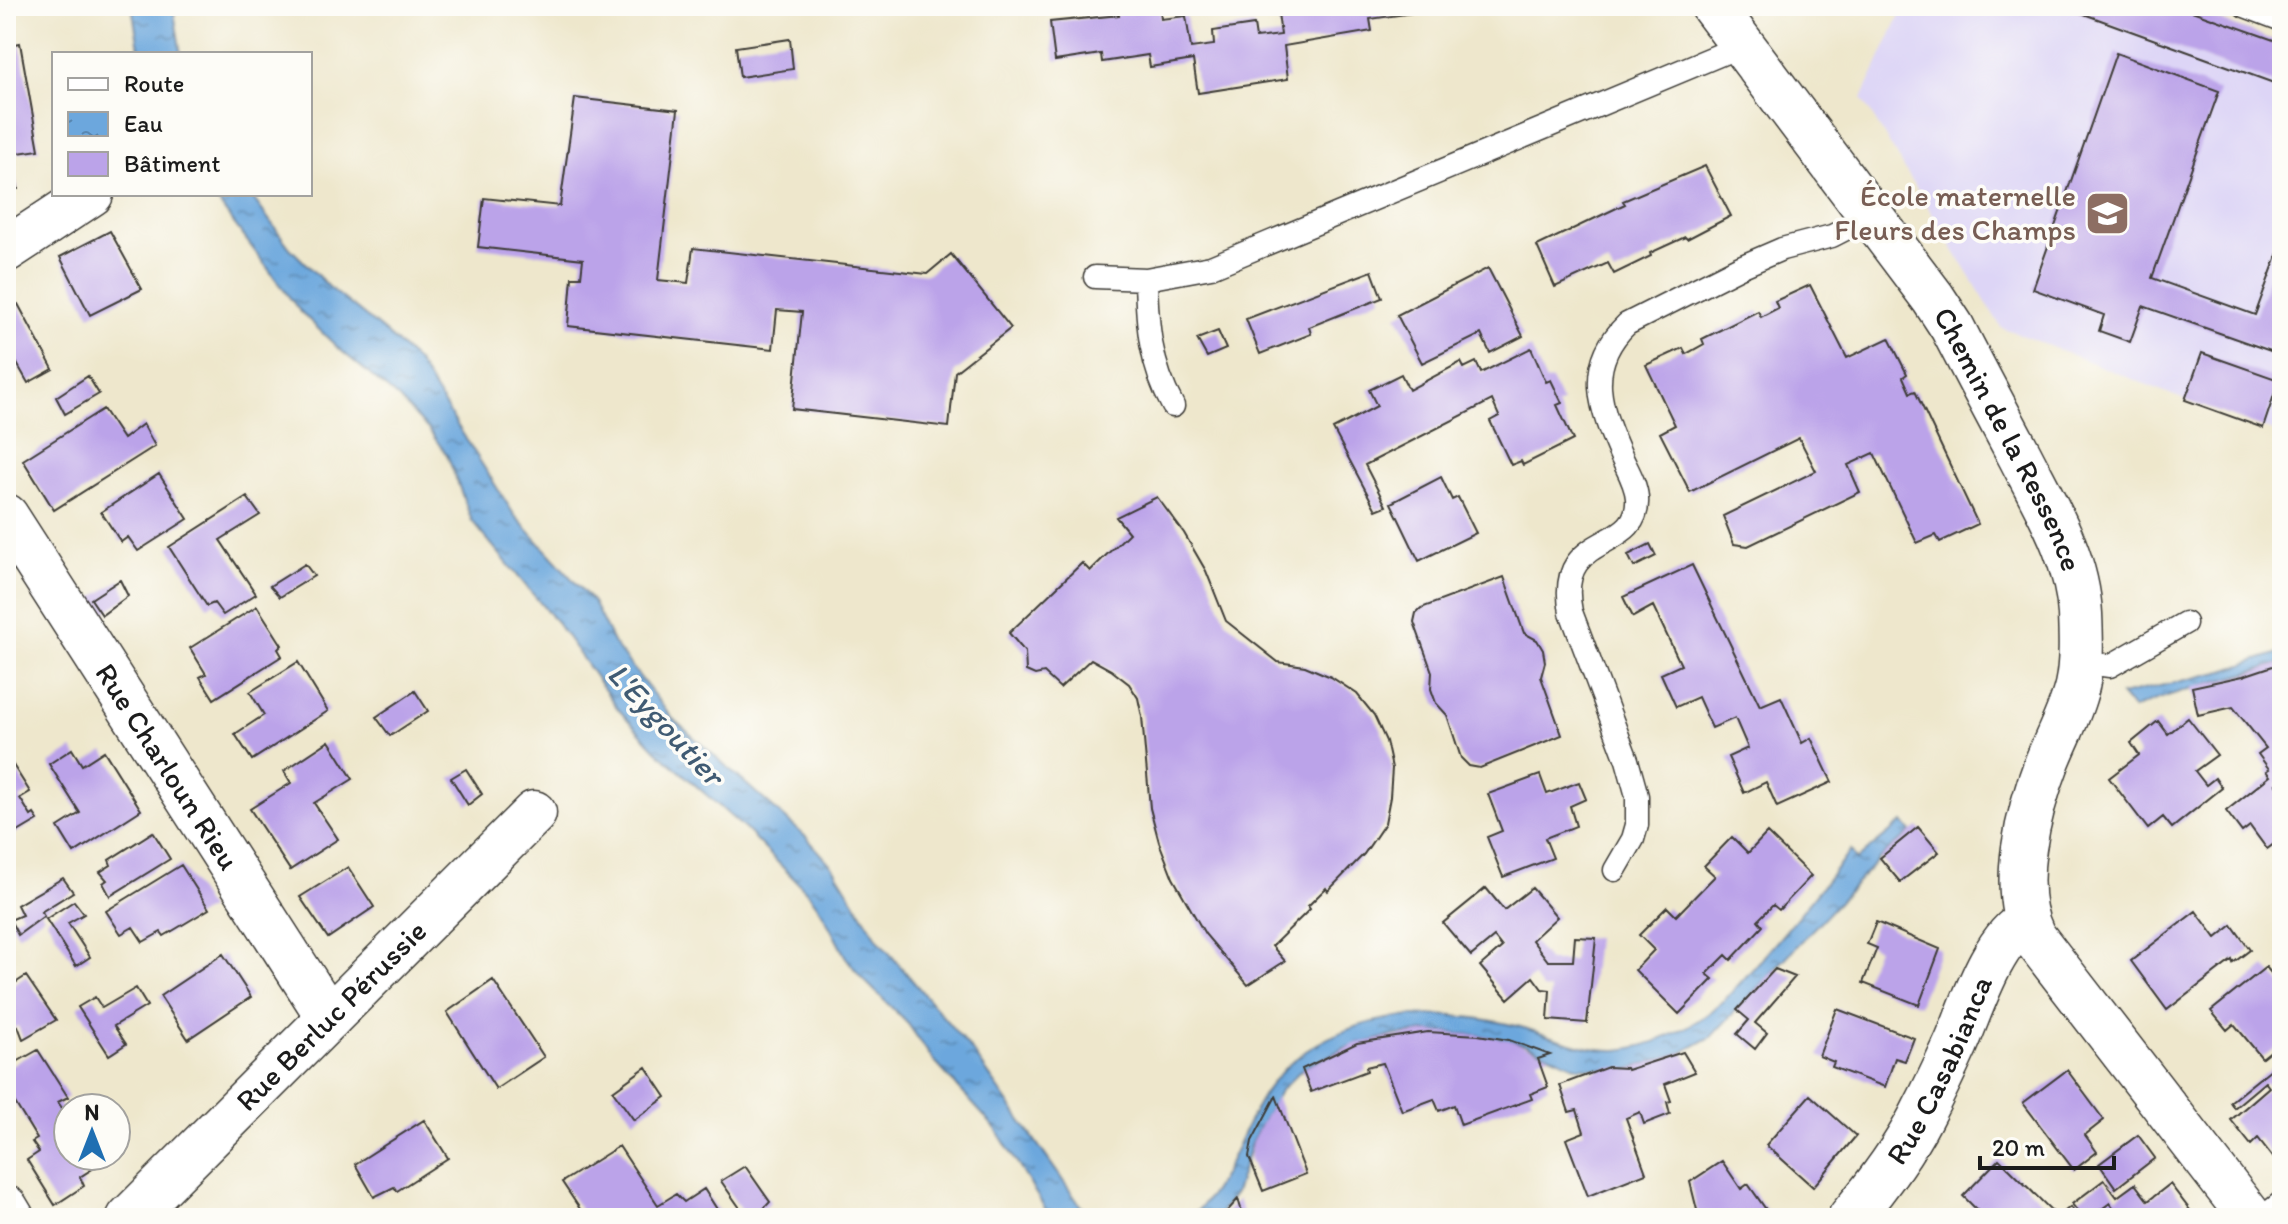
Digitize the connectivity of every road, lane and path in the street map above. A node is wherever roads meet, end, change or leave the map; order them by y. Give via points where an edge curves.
1 (1713, 6) edge
2 (2245, 6) edge
3 (2282, 20) edge
4 (1743, 45) junction
5 (88, 196) edge
6 (1871, 216) junction
7 (6, 250) edge
8 (1095, 277) dead end
9 (1146, 279) junction
10 (1173, 406) dead end
11 (6, 516) edge
12 (2185, 623) dead end
13 (2080, 662) junction
14 (534, 813) dead end
15 (1615, 870) dead end
16 (2029, 929) junction
17 (329, 1018) junction
18 (2282, 1202) edge
19 (6, 1208) edge
20 (12, 1218) edge
21 (129, 1218) edge
22 (1850, 1218) edge
23 (2251, 1218) edge
24 (2262, 1218) edge

1 - 4 street, Chemin de la Ressence
2 - 3 lane
4 - 6 street, Chemin de la Ressence
4 - 9 lane via 1211,267
5 - 7 street
6 - 13 street, Chemin de la Ressence via 1952,327 2056,526 2077,589
6 - 15 lane via 1832,236 1748,263 1627,324 1603,359 1603,411 1635,489 1636,512 1626,529 1578,559 1568,596 1637,796 1633,839
8 - 9 lane
9 - 10 lane via 1153,359
11 - 17 street, Rue Charloun Rieu
12 - 13 lane via 2110,666
13 - 16 street, Chemin de la Ressence via 2077,687 2039,783 2027,839 2021,885
14 - 17 street, Rue Berluc Pérussie
16 - 22 street, Rue Casabianca via 2017,926 2007,938 1920,1119
16 - 23 street
17 - 21 street, Rue Berluc Pérussie
18 - 24 lane
19 - 20 street

